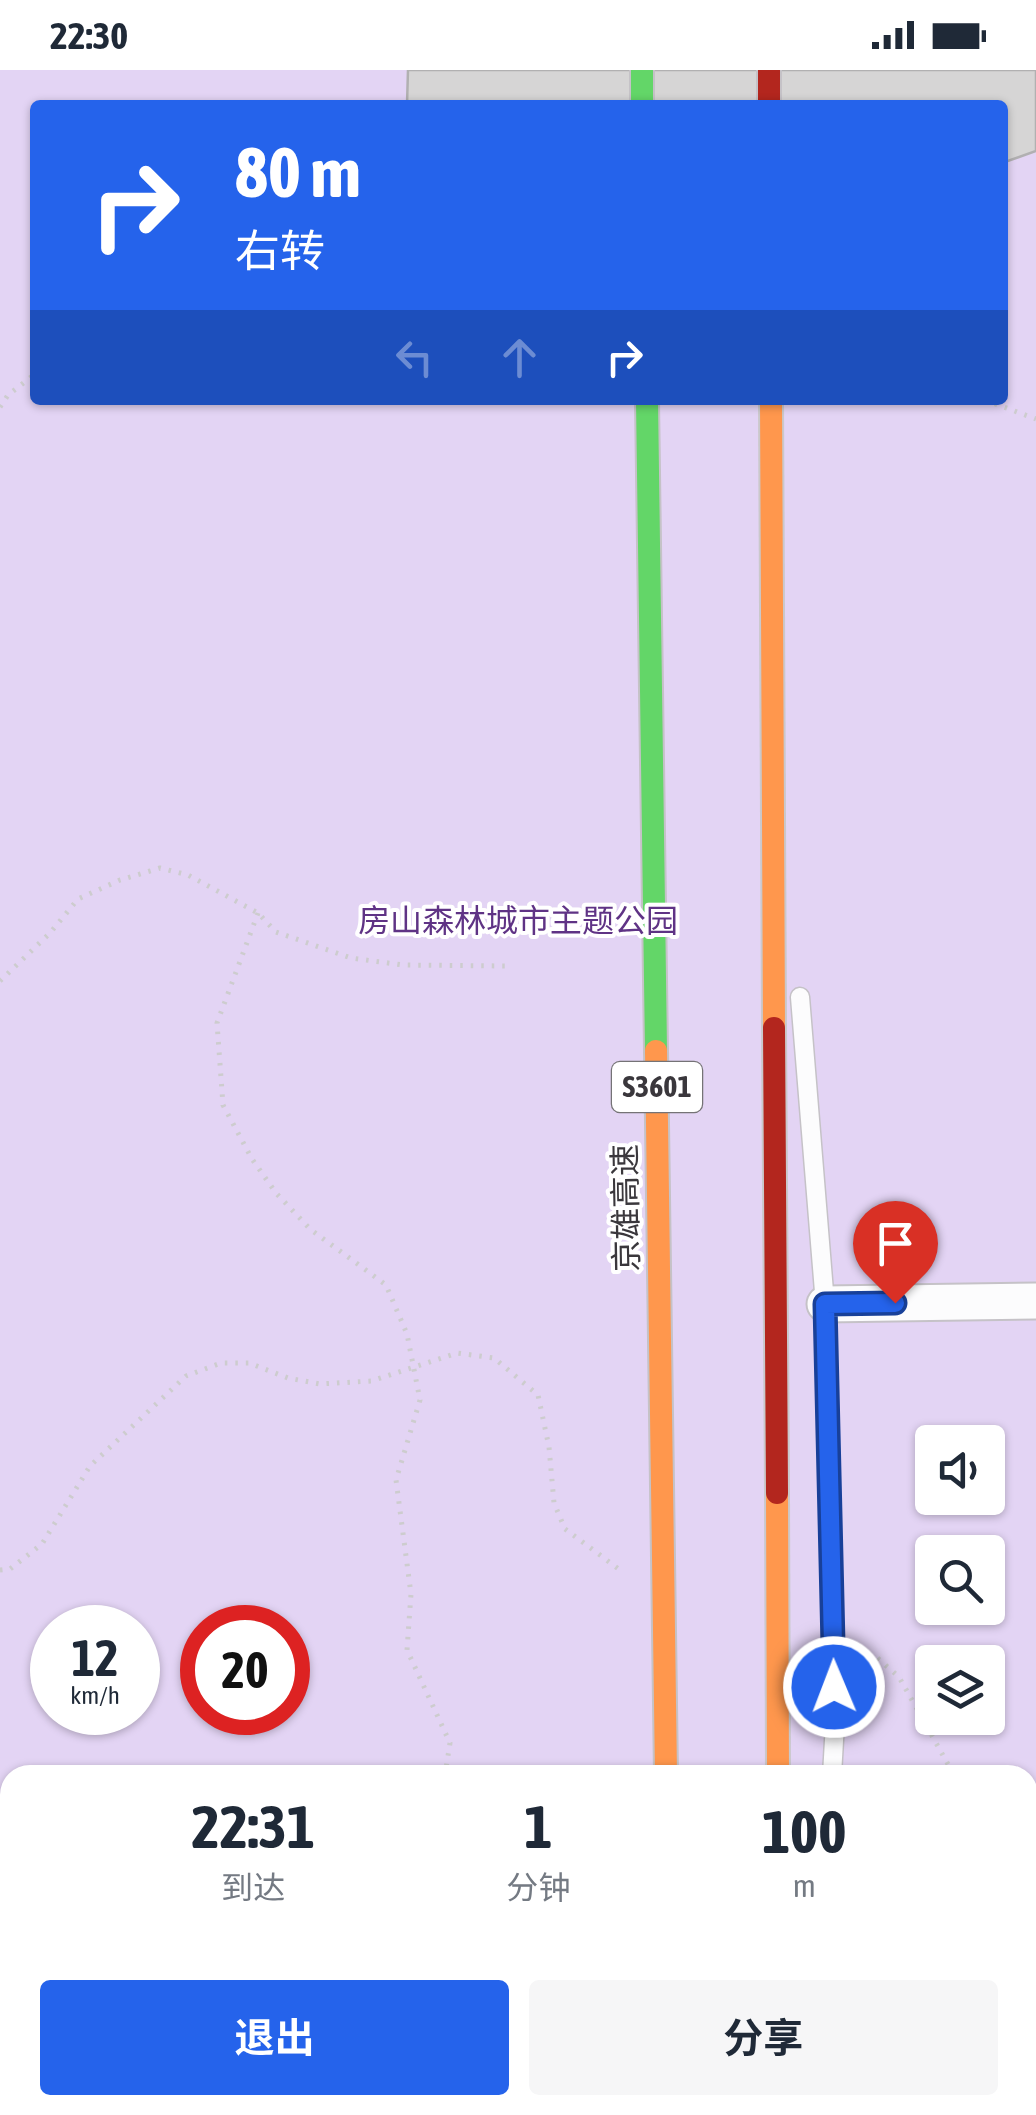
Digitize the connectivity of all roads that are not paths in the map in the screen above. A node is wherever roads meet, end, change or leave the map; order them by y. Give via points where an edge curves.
1 (642, 70) edge
2 (768, 70) edge
3 (642, 100) edge
4 (769, 100) edge
5 (646, 405) edge
6 (774, 405) edge
7 (774, 405) edge
8 (793, 908) dead end
9 (799, 987) dead end
10 (1036, 1301) edge
11 (825, 1304) junction
12 (666, 1765) edge
13 (778, 1765) edge
14 (832, 1765) edge

1 - 3 main road
2 - 4 main road
5 - 12 main road, 京雄高速 / S3601
6 - 8 lane via 770,631
7 - 13 main road, bridge
9 - 11 lane
10 - 11 street
11 - 14 lane

